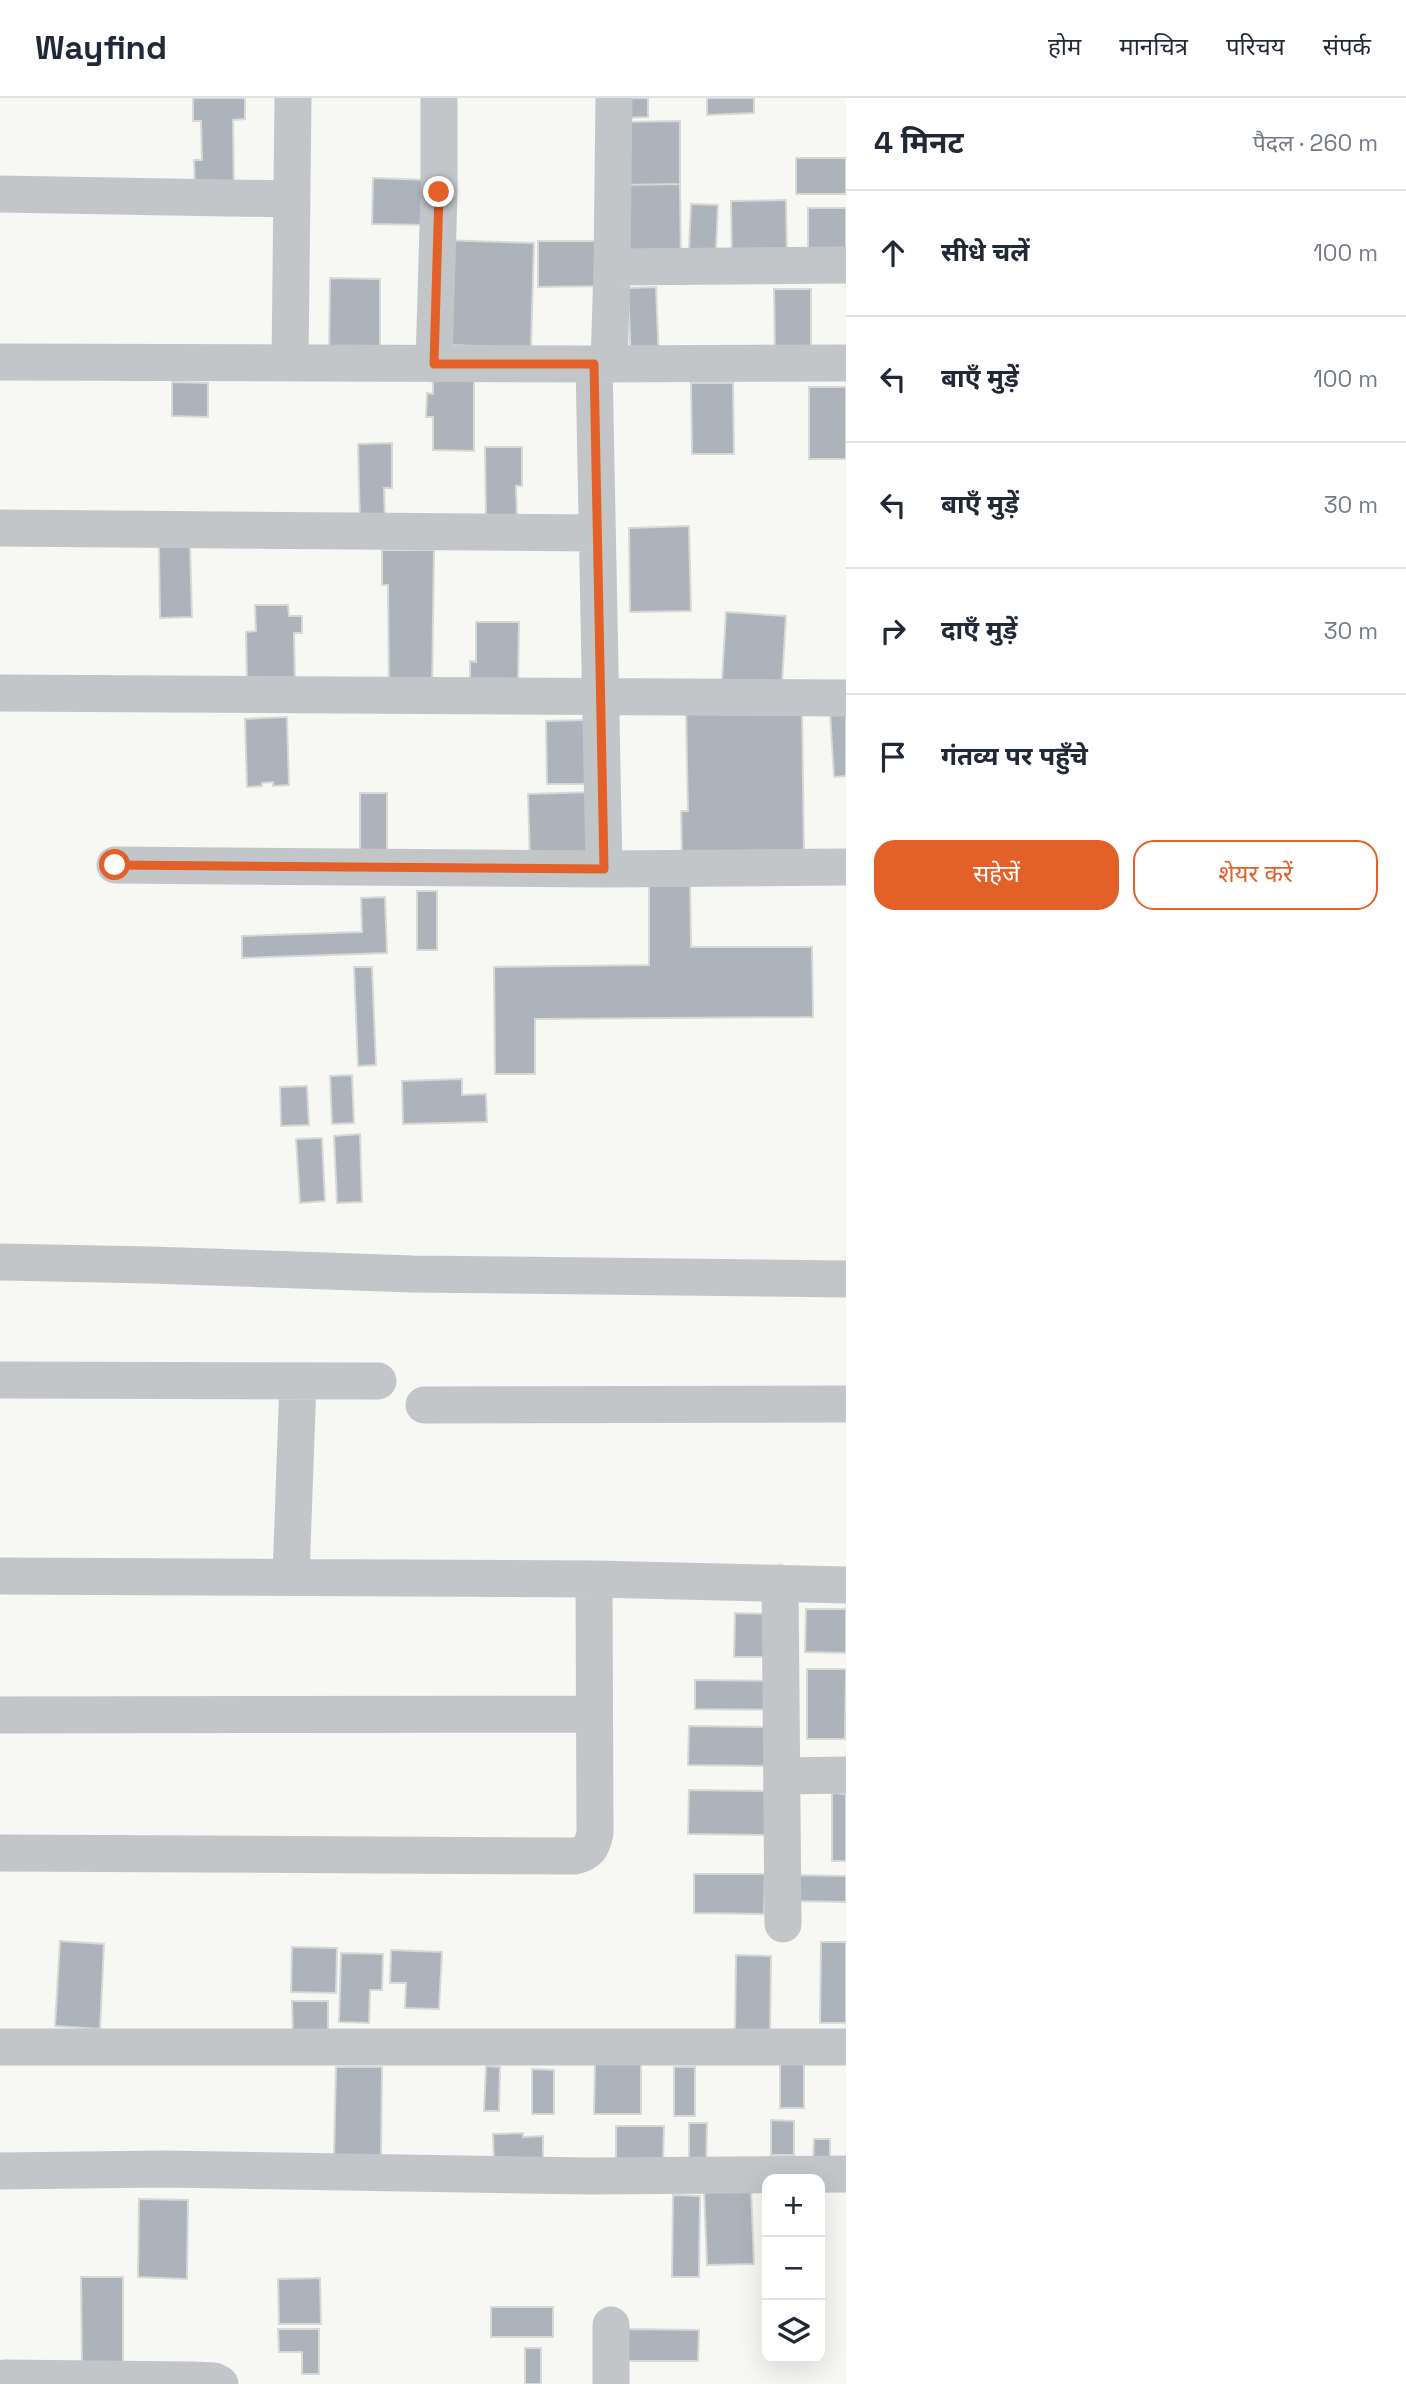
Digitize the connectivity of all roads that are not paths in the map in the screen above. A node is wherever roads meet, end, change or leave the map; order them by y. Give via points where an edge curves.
1 (293, 98) edge
2 (439, 98) edge
3 (614, 98) edge
4 (0, 193) edge
5 (292, 199) junction
6 (0, 214) edge
7 (846, 265) edge
8 (612, 267) junction
9 (0, 362) edge
10 (290, 363) junction
11 (846, 363) edge
12 (434, 364) junction
13 (601, 364) junction
14 (0, 528) edge
15 (597, 533) junction
16 (0, 693) edge
17 (599, 698) junction
18 (846, 698) edge
19 (115, 865) dead end
20 (846, 867) edge
21 (604, 869) junction
22 (0, 1262) edge
23 (846, 1279) edge
24 (0, 1380) edge
25 (298, 1381) junction
26 (378, 1381) dead end
27 (846, 1404) edge
28 (424, 1405) dead end
29 (0, 1576) edge
30 (291, 1577) junction
31 (594, 1579) junction
32 (780, 1583) junction
33 (846, 1585) edge
34 (593, 1714) junction
35 (0, 1715) edge
36 (846, 1775) edge
37 (782, 1776) junction
38 (0, 1853) edge
39 (783, 1924) dead end
40 (0, 2047) edge
41 (846, 2047) edge
42 (0, 2171) edge
43 (846, 2174) edge
44 (611, 2325) dead end
45 (4, 2378) dead end
46 (220, 2384) edge
47 (611, 2384) edge

1 - 5 street
2 - 12 street
3 - 8 street
4 - 5 street
4 - 6 street
5 - 10 street
7 - 8 street
8 - 13 street
9 - 10 street
10 - 12 street
11 - 13 street
12 - 13 street
13 - 15 street
14 - 15 street
15 - 17 street
16 - 17 street
17 - 18 street
17 - 21 street
19 - 21 street
20 - 21 street
22 - 23 street
24 - 25 street
25 - 26 street
25 - 30 street
27 - 28 street
29 - 30 street
30 - 31 street
31 - 32 street
31 - 34 street
32 - 33 street
32 - 37 street
34 - 35 street
34 - 38 street via 593,1845 574,1856
36 - 37 street
37 - 39 street
40 - 41 street
42 - 43 street
44 - 47 street
45 - 46 street

